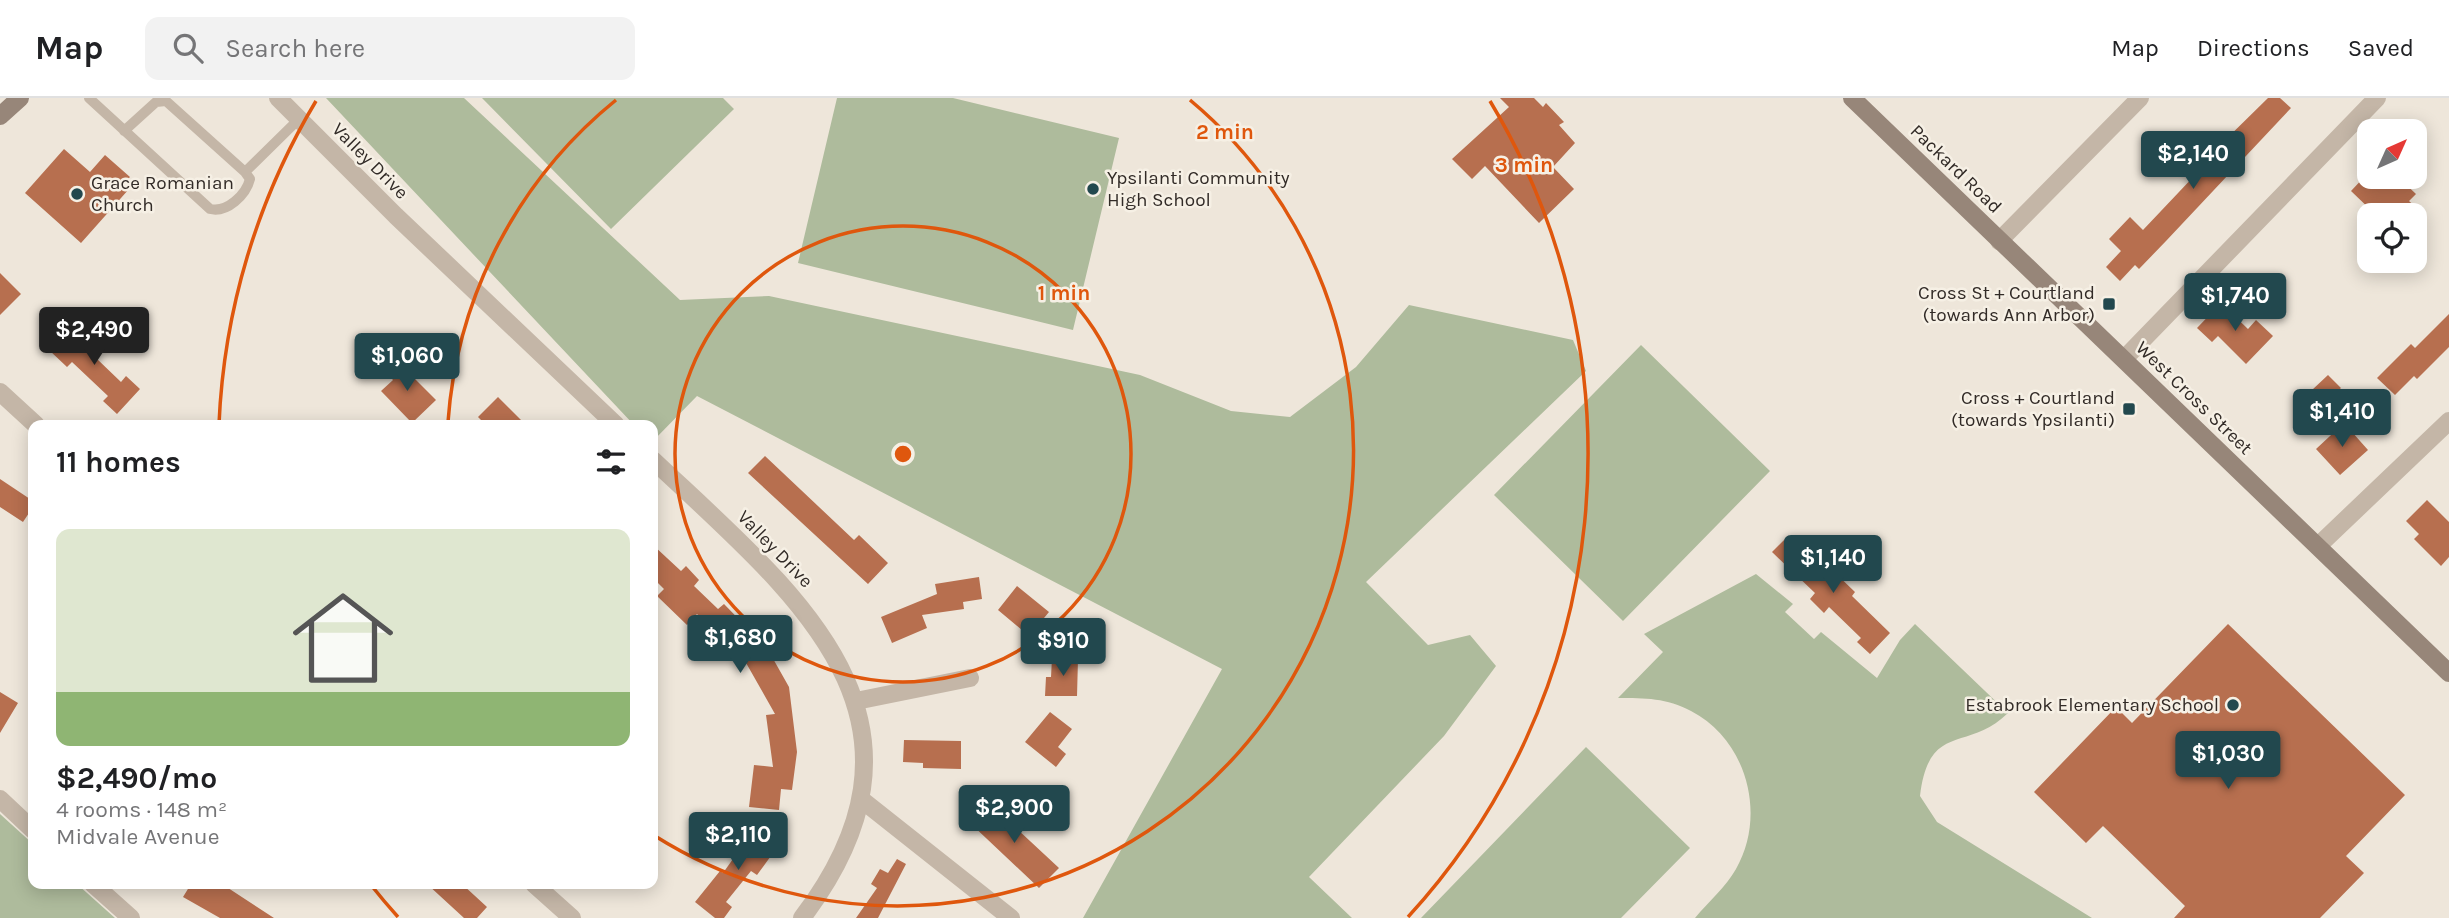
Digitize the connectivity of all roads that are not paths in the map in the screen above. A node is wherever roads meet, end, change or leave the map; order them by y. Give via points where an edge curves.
1 (20, 98) edge
2 (89, 98) edge
3 (278, 98) edge
4 (1852, 98) edge
5 (2140, 98) edge
6 (2377, 98) edge
7 (0, 116) edge
8 (299, 119) junction
9 (124, 131) junction
10 (245, 172) junction
11 (1999, 241) junction
12 (2124, 359) junction
13 (0, 392) edge
14 (31, 420) edge
15 (611, 420) edge
16 (2449, 421) edge
17 (658, 465) edge
18 (2318, 546) junction
19 (2449, 673) edge
20 (970, 678) dead end
21 (856, 701) junction
22 (0, 799) edge
23 (862, 800) junction
24 (28, 825) edge
25 (99, 889) edge
26 (540, 889) edge
27 (131, 918) edge
28 (572, 918) edge
29 (802, 918) edge
30 (1011, 918) edge

1 - 7 main road
2 - 9 lane
3 - 8 street, Valley Drive
4 - 11 main road, Packard Road
5 - 11 street
6 - 12 street
8 - 10 lane
8 - 15 street, Valley Drive
9 - 10 lane via 156,102 166,101
9 - 10 lane via 210,209 228,208 248,187 250,179
11 - 12 main road, West Cross Street
12 - 18 main road, West Cross Street
13 - 14 street
16 - 18 street
17 - 21 street, Valley Drive via 798,602 829,644
18 - 19 main road, West Cross Street
20 - 21 street
21 - 23 street, Valley Drive via 864,770
22 - 24 street
23 - 29 street, Valley Drive via 846,841
23 - 30 street
25 - 27 street
26 - 28 street

